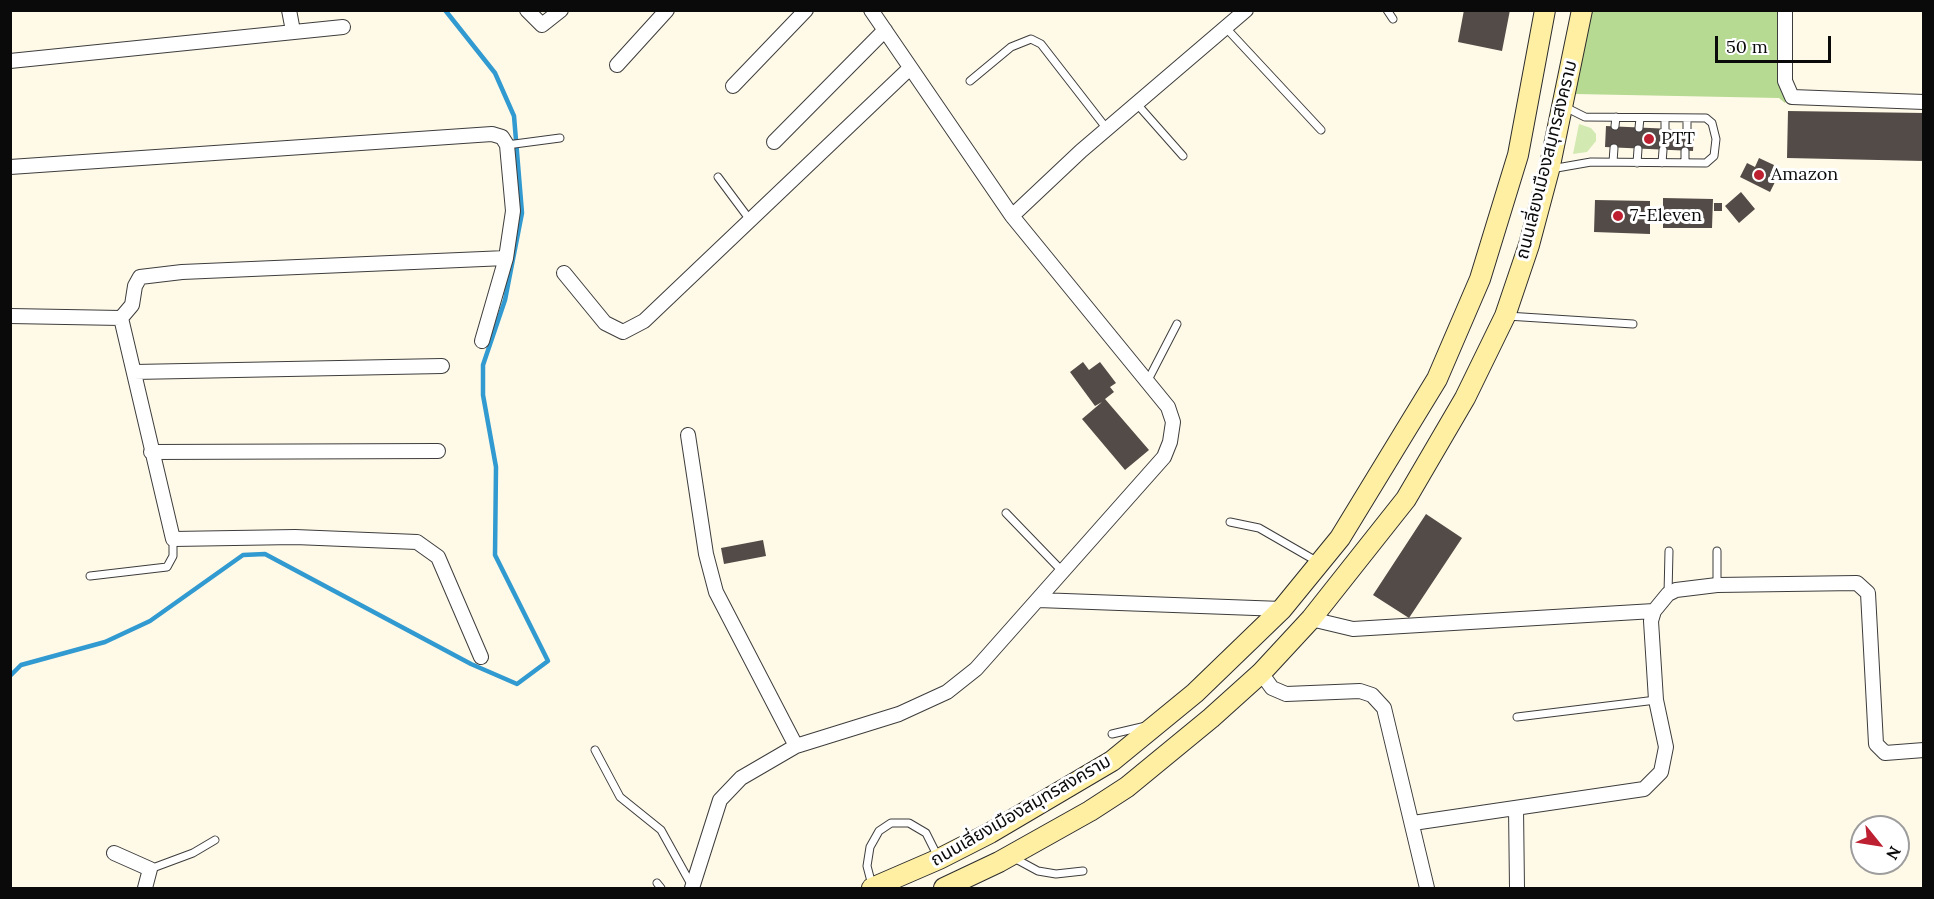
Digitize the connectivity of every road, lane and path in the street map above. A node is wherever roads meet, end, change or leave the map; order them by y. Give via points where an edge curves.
1 (289, 10) edge
2 (527, 10) edge
3 (561, 10) edge
4 (667, 10) edge
5 (806, 10) edge
6 (872, 10) edge
7 (1246, 10) edge
8 (1387, 10) edge
9 (1545, 10) edge
10 (1582, 10) edge
11 (1785, 10) edge
12 (1393, 20) dead end
13 (343, 27) dead end
14 (1226, 27) junction
15 (885, 30) junction
16 (293, 31) junction
17 (10, 61) edge
18 (617, 65) dead end
19 (910, 68) junction
20 (970, 81) dead end
21 (734, 86) dead end
22 (1923, 102) edge
23 (1137, 104) junction
24 (1563, 106) junction
25 (1616, 117) junction
26 (1640, 118) junction
27 (1665, 118) junction
28 (1688, 118) junction
29 (1615, 126) dead end
30 (1639, 128) dead end
31 (1107, 129) junction
32 (1665, 129) dead end
33 (1321, 130) dead end
34 (1687, 130) dead end
35 (560, 138) dead end
36 (774, 142) dead end
37 (509, 145) junction
38 (1614, 148) dead end
39 (1638, 149) dead end
40 (1663, 150) dead end
41 (1685, 151) dead end
42 (1183, 156) dead end
43 (1613, 162) junction
44 (1637, 163) junction
45 (1662, 163) junction
46 (1685, 163) junction
47 (10, 167) edge
48 (1549, 170) junction
49 (718, 177) dead end
50 (1012, 216) junction
51 (750, 220) junction
52 (506, 258) junction
53 (564, 273) dead end
54 (1505, 315) junction
55 (10, 316) edge
56 (121, 318) junction
57 (1177, 324) dead end
58 (1633, 324) dead end
59 (482, 341) dead end
60 (442, 366) dead end
61 (134, 372) junction
62 (1147, 382) junction
63 (688, 435) dead end
64 (438, 451) dead end
65 (151, 452) junction
66 (1006, 513) dead end
67 (1230, 522) dead end
68 (173, 539) junction
69 (1717, 551) dead end
70 (1669, 552) dead end
71 (1320, 563) junction
72 (1063, 572) junction
73 (90, 576) dead end
74 (1717, 585) junction
75 (1668, 594) junction
76 (1038, 600) junction
77 (1282, 609) junction
78 (1654, 611) junction
79 (1311, 619) junction
80 (481, 657) dead end
81 (1261, 673) junction
82 (1656, 700) junction
83 (1517, 717) dead end
84 (1155, 724) junction
85 (1112, 734) dead end
86 (796, 746) junction
87 (595, 750) dead end
88 (1923, 750) edge
89 (1516, 808) junction
90 (1413, 823) junction
91 (215, 840) dead end
92 (114, 853) dead end
93 (1011, 856) junction
94 (939, 859) junction
95 (150, 869) junction
96 (1083, 871) dead end
97 (692, 887) edge
98 (145, 888) edge
99 (873, 888) edge
100 (944, 888) edge
101 (1428, 888) edge
102 (1517, 888) edge

1 - 16 street
2 - 3 street via 542,25
4 - 18 street
5 - 21 street
6 - 15 street
7 - 14 street
8 - 12 lane
9 - 71 main road, ถนนเลี่ยงเมืองสมุทรสงคราม via 1518,155 1480,279 1437,379 1378,480
10 - 24 main road, ถนนเลี่ยงเมืองสมุทรสงคราม
11 - 22 street via 1785,81 1792,98
13 - 16 street
14 - 23 street
14 - 33 lane
15 - 19 street
15 - 36 street
16 - 17 street
19 - 50 street
19 - 51 street
20 - 31 lane via 1011,46 1031,39 1041,44
23 - 31 street
23 - 42 lane
24 - 25 lane via 1585,117
24 - 48 main road, ถนนเลี่ยงเมืองสมุทรสงคราม
25 - 26 lane
25 - 29 lane
26 - 27 lane
26 - 30 lane
27 - 28 lane
27 - 32 lane
28 - 34 lane
28 - 46 lane via 1706,118 1712,123 1716,139 1714,156 1706,163
31 - 50 street
35 - 37 lane
37 - 47 street via 492,134
37 - 52 street via 513,211
38 - 43 lane
39 - 44 lane
40 - 45 lane
41 - 46 lane
43 - 44 lane
43 - 48 lane
44 - 45 lane
45 - 46 lane
48 - 54 main road, ถนนเลี่ยงเมืองสมุทรสงคราม
49 - 51 lane
50 - 62 street
51 - 53 street via 644,321 623,332 605,323
52 - 56 street via 182,272 140,278 132,305
52 - 59 street
54 - 58 lane
54 - 79 main road, ถนนเลี่ยงเมืองสมุทรสงคราม via 1465,398 1406,499
55 - 56 street
56 - 61 street
57 - 62 lane
60 - 61 street
61 - 65 street
62 - 72 street via 1168,407 1173,422 1164,457
63 - 86 street via 706,554 716,592
64 - 65 street
65 - 68 street
66 - 72 lane
67 - 71 lane via 1258,528
68 - 73 lane via 173,556 167,567
68 - 80 street via 295,537 417,542 438,557
69 - 74 lane
70 - 75 lane
71 - 77 main road, ถนนเลี่ยงเมืองสมุทรสงคราม
72 - 76 street
74 - 75 street
74 - 88 street via 1857,583 1868,593 1876,744 1885,753
75 - 78 street
76 - 77 street
76 - 86 street via 976,669 947,692 898,714
77 - 84 main road, ถนนเลี่ยงเมืองสมุทรสงคราม via 1195,693
78 - 79 street via 1353,629
78 - 82 street via 1651,621
79 - 81 main road, ถนนเลี่ยงเมืองสมุทรสงคราม
81 - 90 street via 1272,688 1286,694 1360,691 1371,695 1384,708
81 - 93 main road, ถนนเลี่ยงเมืองสมุทรสงคราม via 1127,787
82 - 83 lane
82 - 89 street via 1666,747 1661,772 1644,789
84 - 85 lane
84 - 94 main road, ถนนเลี่ยงเมืองสมุทรสงคราม via 1112,761 1077,784
86 - 97 street via 741,778 720,800
87 - 97 lane via 620,797 661,830
89 - 90 street
89 - 102 street
90 - 101 street
91 - 95 lane via 194,853
92 - 95 street
93 - 96 lane via 1038,871
93 - 100 main road, ถนนเลี่ยงเมืองสมุทรสงคราม
94 - 99 main road, ถนนเลี่ยงเมืองสมุทรสงคราม
94 - 99 lane via 926,833 909,823 891,823 879,831 870,847 867,866
95 - 98 street

